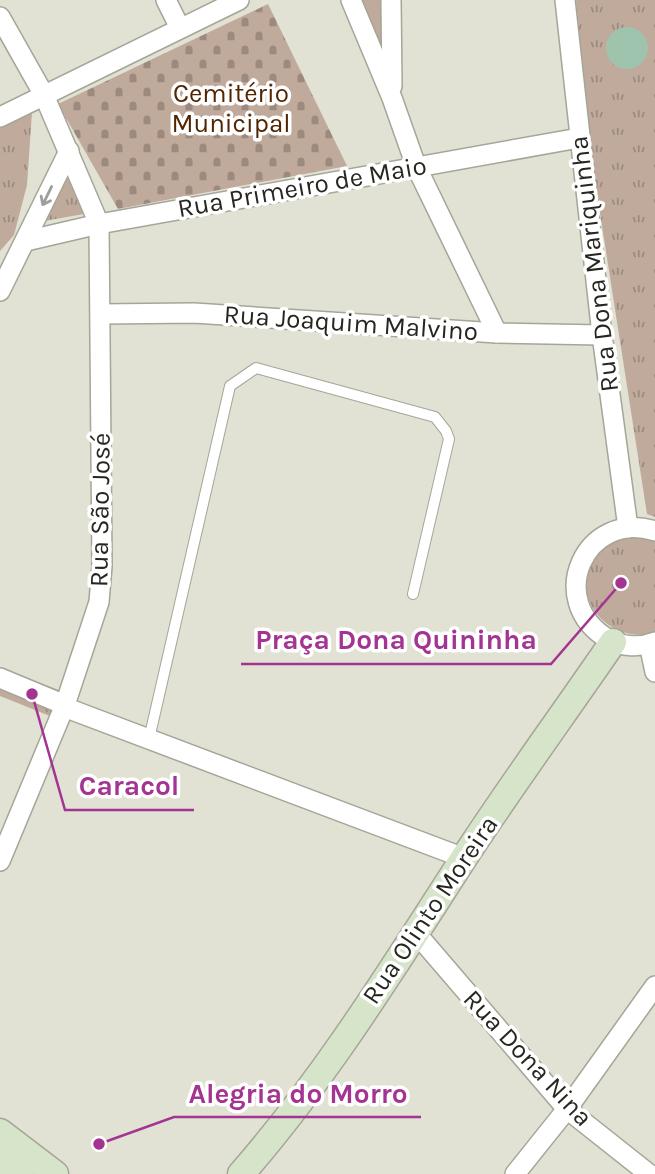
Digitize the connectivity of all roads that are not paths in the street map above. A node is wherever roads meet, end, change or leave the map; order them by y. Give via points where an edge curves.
1 (166, 0) edge
2 (239, 0) edge
3 (351, 0) edge
4 (391, 0) edge
5 (565, 0) edge
6 (0, 18) edge
7 (180, 28) junction
8 (44, 95) junction
9 (392, 97) junction
10 (0, 117) edge
11 (579, 138) junction
12 (69, 151) junction
13 (416, 166) junction
14 (99, 224) junction
15 (26, 242) junction
16 (8, 262) edge
17 (0, 290) edge
18 (101, 314) junction
19 (497, 333) junction
20 (602, 335) junction
21 (628, 528) junction
22 (655, 531) edge
23 (414, 594) dead end
24 (613, 642) junction
25 (652, 643) edge
26 (655, 672) edge
27 (0, 678) edge
28 (64, 706) junction
29 (149, 739) junction
30 (464, 858) junction
31 (0, 861) edge
32 (416, 933) junction
33 (655, 986) edge
34 (568, 1109) junction
35 (0, 1132) edge
36 (13, 1165) edge
37 (55, 1174) edge
38 (241, 1174) edge
39 (515, 1174) edge
40 (649, 1174) edge

1 - 7 street
2 - 7 street
3 - 9 street
4 - 9 street
5 - 11 street, Rua Dona Mariquinha
6 - 8 street
7 - 8 street
8 - 10 street
8 - 12 street
9 - 13 street
11 - 13 street, Rua Primeiro de Maio
11 - 20 street, Rua Dona Mariquinha
12 - 14 street
12 -> 15 street
13 - 14 street, Rua Primeiro de Maio
13 - 19 street
14 - 15 street, Rua Primeiro de Maio
14 - 18 street, Rua São José
15 - 16 street
16 - 17 street
18 - 19 street, Rua Joaquim Malvino via 234,315
18 - 28 street, Rua São José via 101,587
19 - 20 street, Rua Joaquim Malvino
20 - 21 street, Rua Dona Mariquinha
21 - 22 street
21 - 24 street via 593,544 576,579 583,617
23 - 29 lane via 449,439 446,431 435,417 256,368 230,386
24 - 25 street via 631,646
24 - 30 street, Rua Olinto Moreira
25 - 26 street
27 - 28 street
28 - 29 street
28 - 31 street, Rua São José
29 - 30 street
30 - 32 street, Rua Olinto Moreira
32 - 34 street, Rua Dona Nina
32 - 38 street, Rua Olinto Moreira via 307,1091
33 - 34 street
34 - 39 street
34 - 40 street, Rua Dona Nina
35 - 36 street
36 - 37 street

